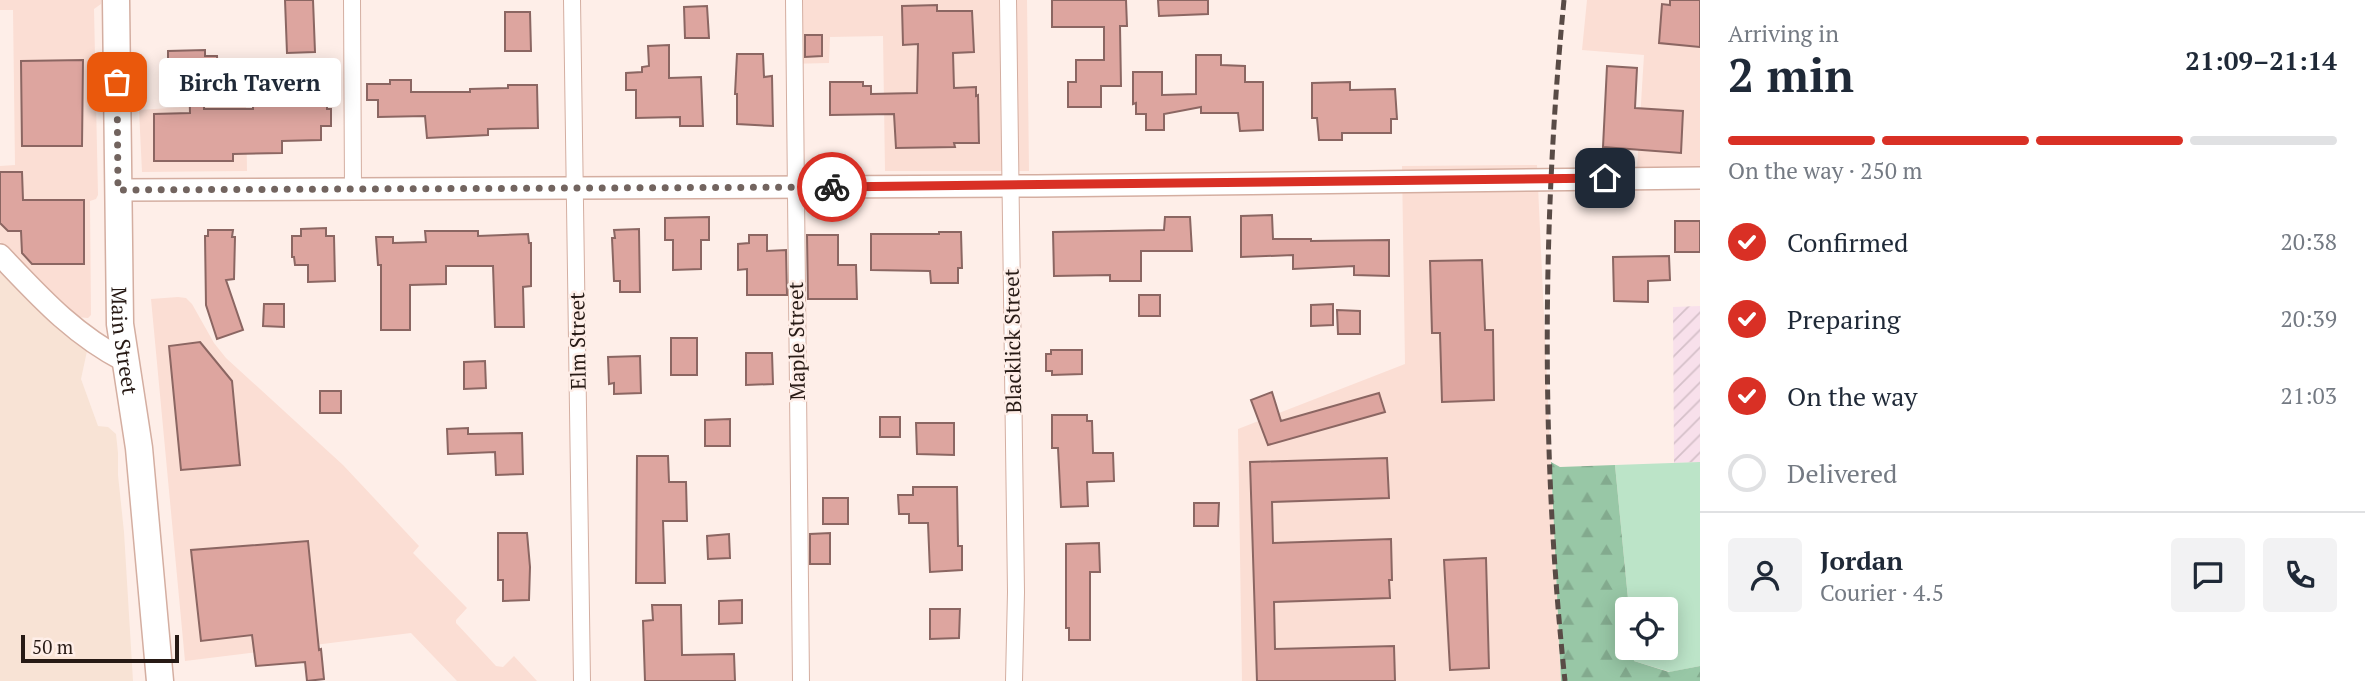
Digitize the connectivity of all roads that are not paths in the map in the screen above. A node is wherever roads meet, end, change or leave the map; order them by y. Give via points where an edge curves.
1 (116, 0) edge
2 (352, 0) edge
3 (572, 0) edge
4 (794, 0) edge
5 (1008, 0) edge
6 (1700, 178) edge
7 (1010, 186) junction
8 (794, 187) junction
9 (576, 188) junction
10 (353, 189) junction
11 (118, 190) junction
12 (0, 255) edge
13 (125, 360) junction
14 (160, 681) edge
15 (582, 681) edge
16 (801, 681) edge
17 (1014, 681) edge

1 - 11 main road, Main Street
2 - 10 street
3 - 9 street, Elm Street
4 - 8 street, Maple Street
5 - 7 street, Blacklick Street
6 - 7 street
7 - 8 street
7 - 17 street, Blacklick Street
8 - 9 street
8 - 16 street, Maple Street
9 - 10 street
9 - 15 street, Elm Street
10 - 11 street
11 - 13 main road, Main Street via 118,296
12 - 13 street via 72,328
13 - 14 main road, Main Street via 138,439

